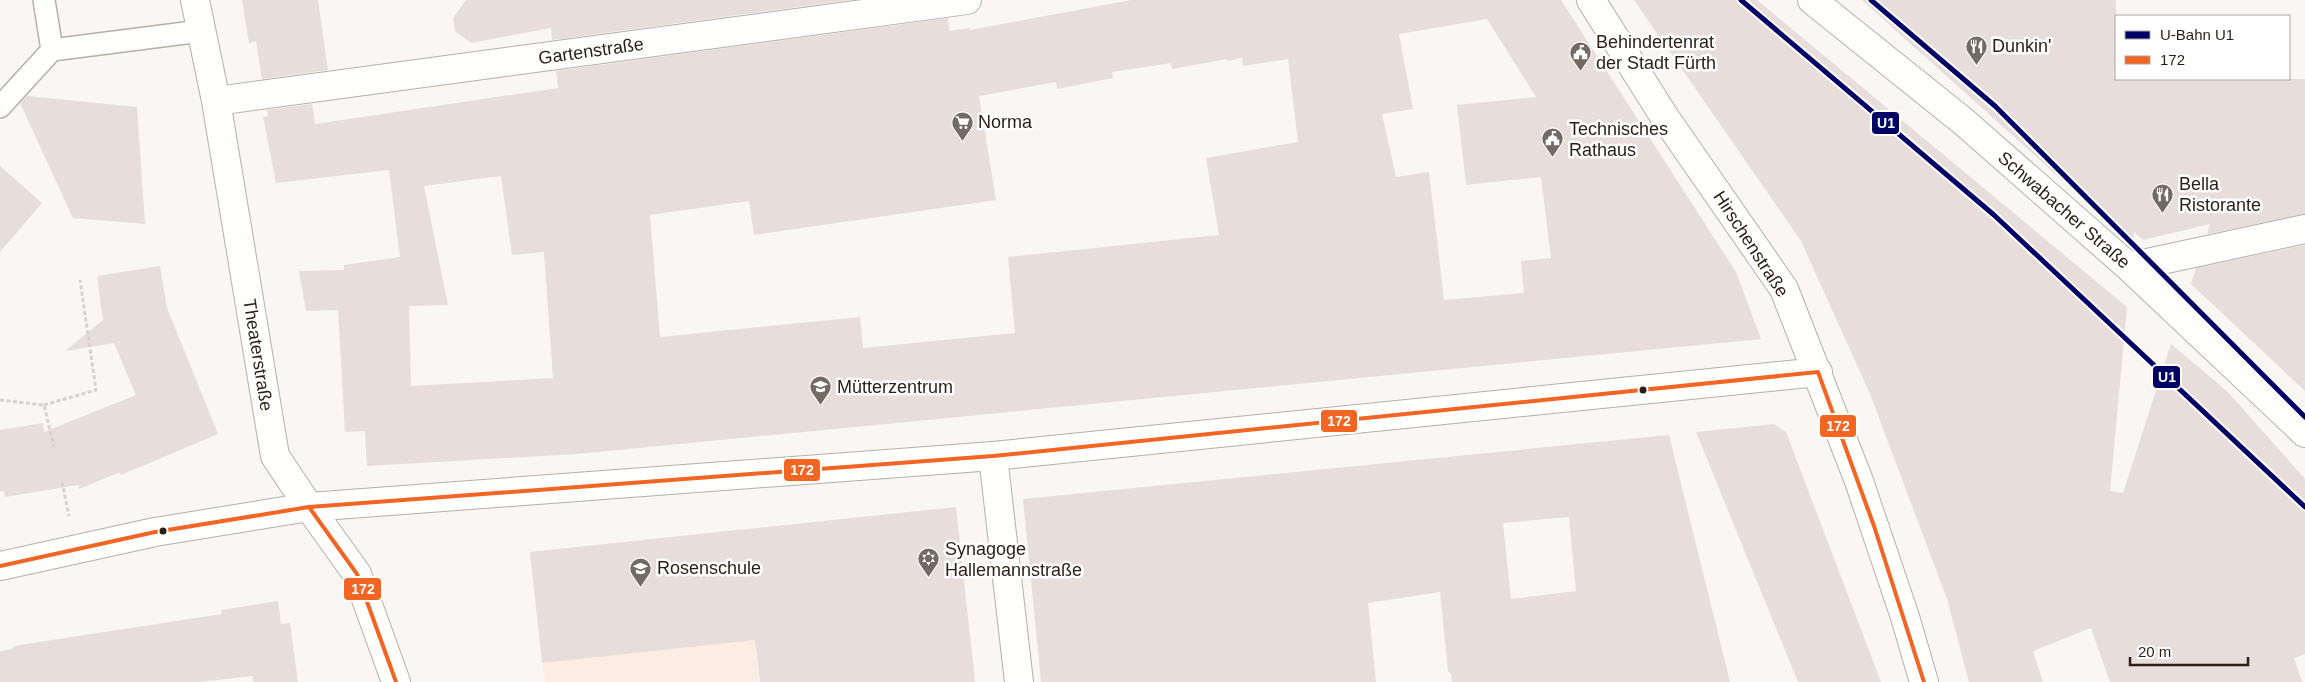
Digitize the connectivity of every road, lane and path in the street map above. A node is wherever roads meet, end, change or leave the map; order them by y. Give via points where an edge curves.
1 (44, 0) edge
2 (196, 0) edge
3 (966, 0) edge
4 (1591, 0) edge
5 (1812, 0) edge
6 (201, 31) junction
7 (52, 50) junction
8 (216, 101) junction
9 (0, 106) edge
10 (2305, 229) edge
11 (2129, 267) junction
12 (80, 280) dead end
13 (1818, 372) junction
14 (0, 400) edge
15 (44, 405) junction
16 (2305, 433) edge
17 (54, 447) dead end
18 (993, 456) junction
19 (309, 507) junction
20 (0, 566) edge
21 (396, 682) edge
22 (1019, 682) edge
23 (1924, 682) edge

1 - 7 lane
2 - 6 street, Theaterstraße
3 - 8 street, Gartenstraße
4 - 13 street, Hirschenstraße via 1664,116 1784,289
5 - 11 street, Schwabacher Straße via 1964,122
6 - 7 lane
6 - 8 street, Theaterstraße
7 - 9 lane
8 - 19 street, Theaterstraße via 275,456
10 - 11 street
11 - 16 street, Schwabacher Straße
12 - 15 path via 96,390
13 - 18 street
13 - 23 street, Hirschenstraße via 1859,481
14 - 15 path
15 - 17 path
18 - 19 street
18 - 22 street
19 - 20 street via 155,532
19 - 21 street, Theaterstraße via 358,574

